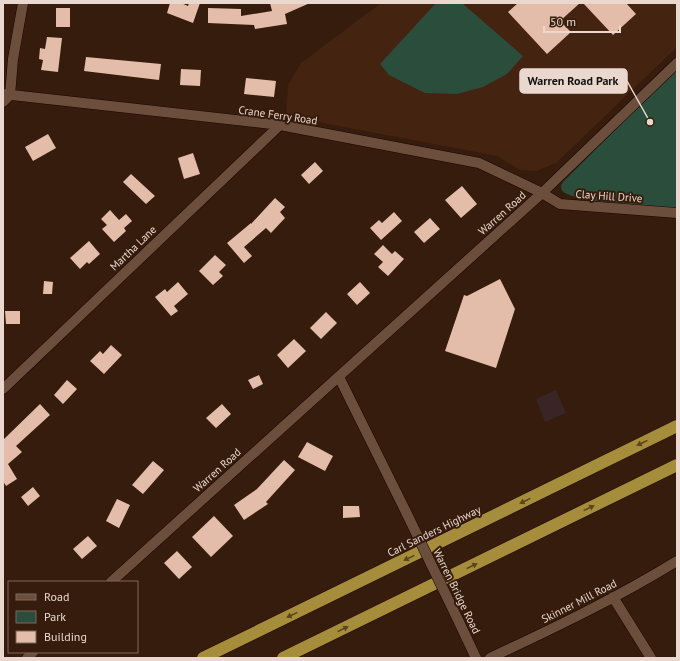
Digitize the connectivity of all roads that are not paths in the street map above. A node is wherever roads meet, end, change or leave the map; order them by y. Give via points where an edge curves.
1 (23, 3) edge
2 (677, 63) edge
3 (6, 97) edge
4 (280, 125) junction
5 (542, 193) junction
6 (677, 213) edge
7 (339, 377) junction
8 (3, 389) edge
9 (677, 426) edge
10 (677, 465) edge
11 (677, 561) edge
12 (112, 581) edge
13 (613, 597) junction
14 (202, 658) edge
15 (283, 658) edge
16 (476, 658) edge
17 (490, 658) edge
18 (651, 658) edge

1 - 3 street
2 - 5 street, Warren Road
3 - 4 street, Crane Ferry Road
4 - 5 street, Crane Ferry Road via 479,163
4 - 8 street, Martha Lane
5 - 6 street, Clay Hill Drive via 560,204
5 - 7 street, Warren Road
7 - 12 street, Warren Road
7 - 16 street, Warren Bridge Road, bridge
9 -> 14 highway, Carl Sanders Highway
15 -> 10 highway
11 - 13 street, Skinner Mill Road
13 - 17 street, Skinner Mill Road
13 - 18 street

